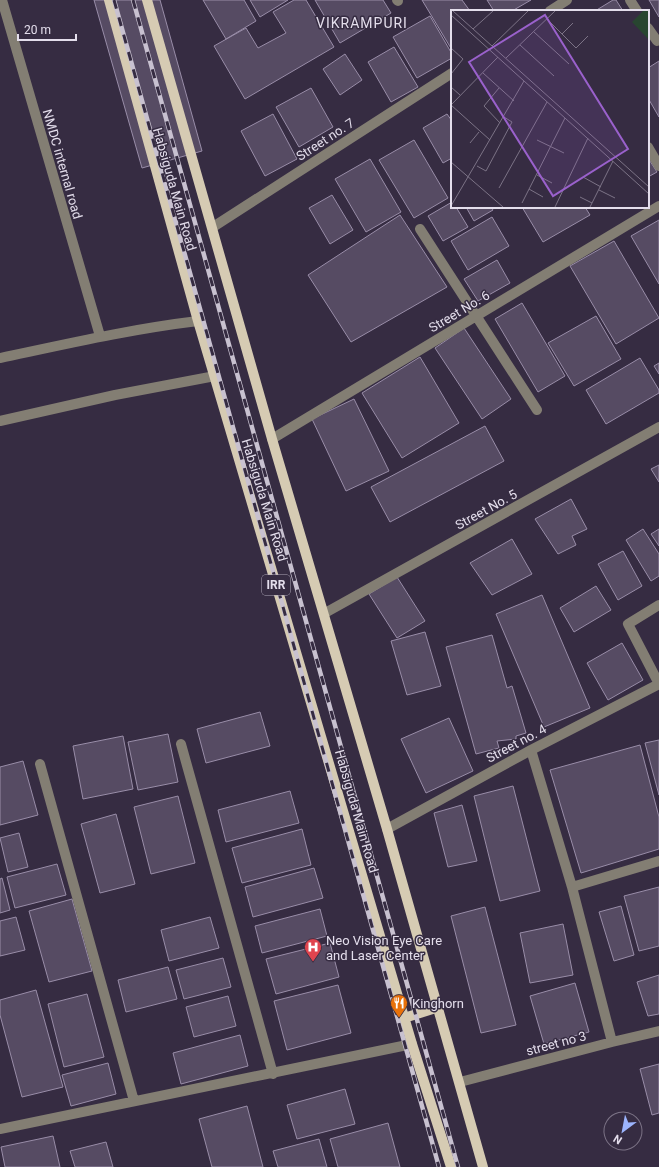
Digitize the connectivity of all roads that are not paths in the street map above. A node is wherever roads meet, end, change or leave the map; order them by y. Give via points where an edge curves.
1 (2, 0) edge
2 (109, 0) edge
3 (147, 0) edge
4 (567, 0) edge
5 (630, 0) edge
6 (552, 10) edge
7 (636, 10) edge
8 (649, 29) edge
9 (657, 41) dead end
10 (451, 75) edge
11 (649, 149) edge
12 (659, 166) edge
13 (659, 206) edge
14 (213, 227) junction
15 (420, 229) dead end
16 (476, 316) junction
17 (198, 320) junction
18 (100, 336) junction
19 (0, 358) edge
20 (215, 376) junction
21 (537, 410) dead end
22 (0, 421) edge
23 (659, 427) edge
24 (272, 439) junction
25 (659, 605) edge
26 (325, 613) junction
27 (659, 684) edge
28 (181, 744) dead end
29 (531, 750) junction
30 (40, 764) dead end
31 (388, 828) junction
32 (659, 861) edge
33 (572, 887) junction
34 (439, 1007) junction
35 (404, 1018) junction
36 (659, 1031) edge
37 (612, 1042) junction
38 (412, 1044) junction
39 (273, 1074) junction
40 (460, 1082) junction
41 (134, 1102) junction
42 (0, 1129) edge
43 (451, 1167) edge
44 (483, 1167) edge

1 - 18 street, NMDC internal road
2 - 17 main road, Habsiguda Main Road / IRR
3 - 14 main road, Habsiguda Main Road
4 - 6 street
5 - 7 street
8 - 9 street
10 - 14 street, Street no. 7
11 - 12 street
13 - 16 street, Street No. 6
14 - 24 main road, Habsiguda Main Road
15 - 16 street
16 - 21 street
16 - 24 street, Street No. 6
17 - 18 street
17 - 20 main road, Habsiguda Main Road / IRR
18 - 19 street
20 - 22 street
20 - 35 main road, Habsiguda Main Road / IRR
23 - 26 street, Street No. 5
24 - 26 main road, Habsiguda Main Road
25 - 27 street via 628,624
26 - 31 main road, Habsiguda Main Road
27 - 29 street, Street no. 4
28 - 39 street
29 - 31 street, Street no. 4
29 - 33 street
30 - 41 street
31 - 34 main road, Habsiguda Main Road
32 - 33 street
33 - 37 street
34 - 35 main road
34 - 40 main road, Habsiguda Main Road
35 - 38 main road, Habsiguda Main Road / IRR
36 - 37 street, street no 3
37 - 40 street, street no 3
38 - 39 street
38 - 43 main road, Habsiguda Main Road / IRR
39 - 41 street
40 - 44 main road, Habsiguda Main Road
41 - 42 street

